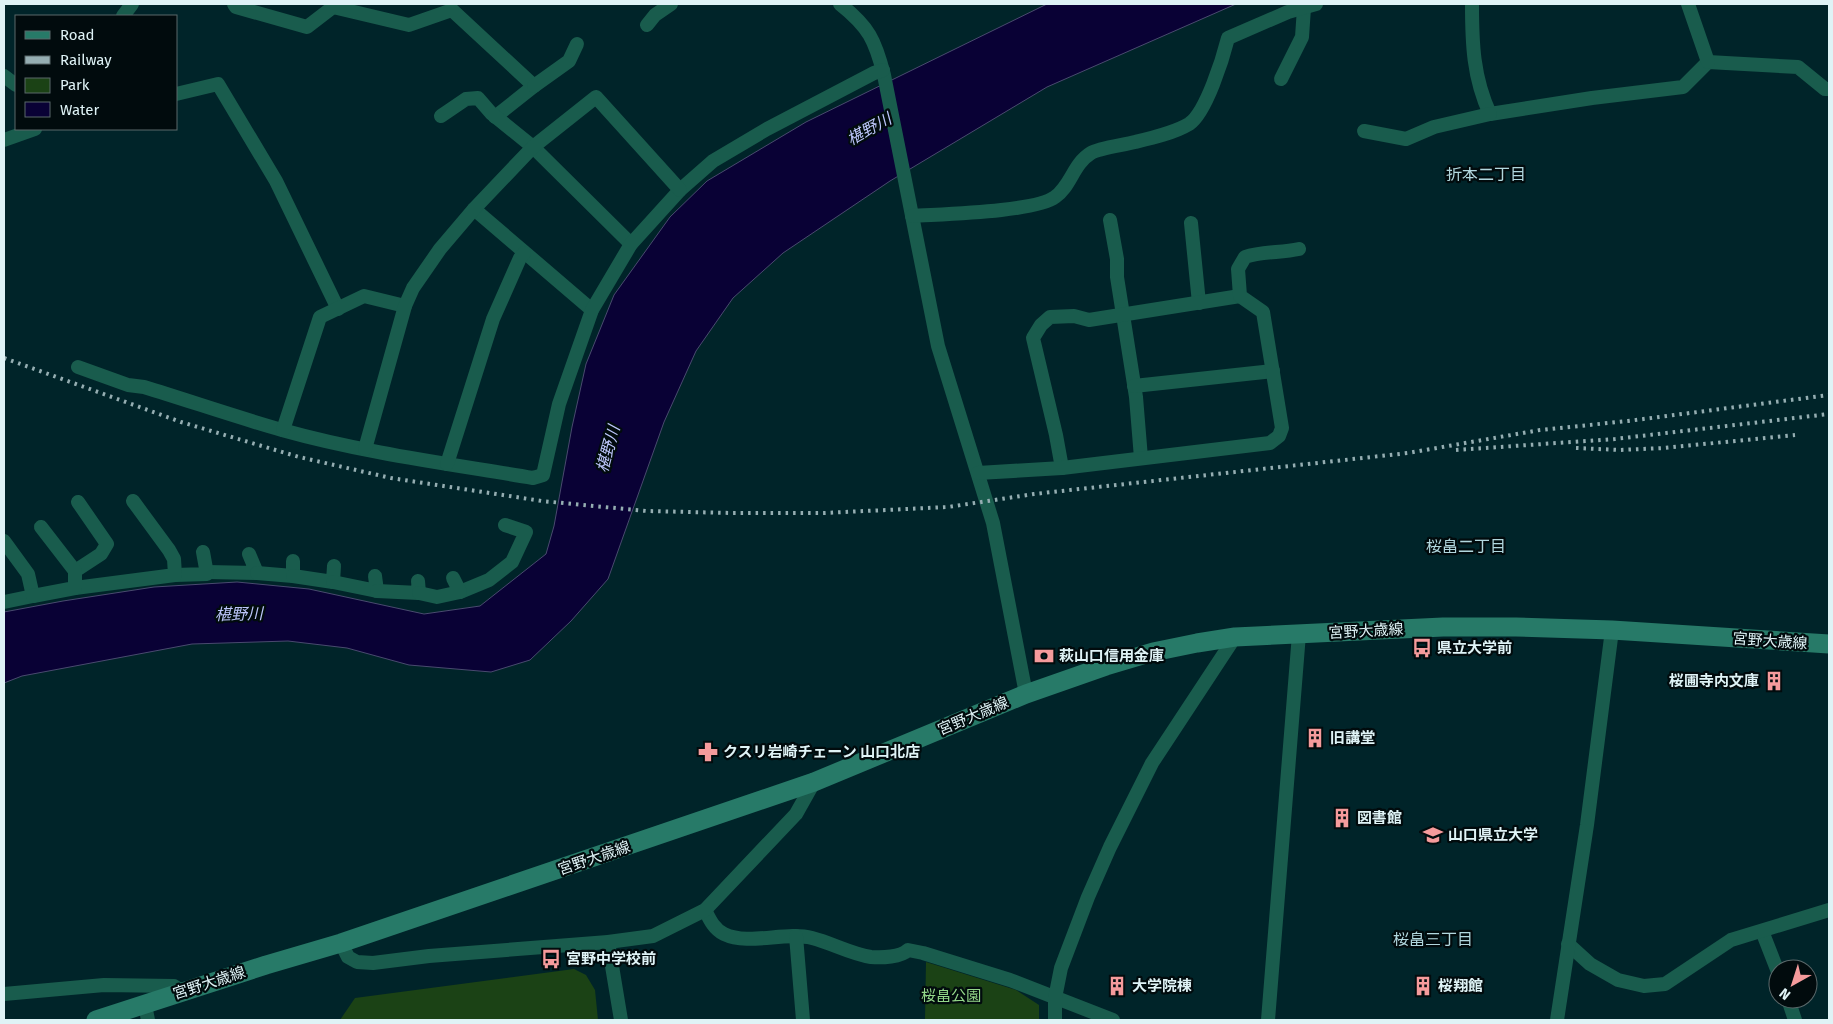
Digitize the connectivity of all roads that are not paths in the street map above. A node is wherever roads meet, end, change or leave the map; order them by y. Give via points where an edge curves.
1 (234, 4) edge
2 (671, 4) edge
3 (840, 4) edge
4 (1472, 4) edge
5 (1688, 4) edge
6 (333, 5) edge
7 (1310, 6) edge
8 (646, 26) dead end
9 (577, 44) dead end
10 (1708, 62) junction
11 (883, 72) junction
12 (4, 76) edge
13 (1281, 79) dead end
14 (15, 84) edge
15 (534, 86) junction
16 (1829, 89) edge
17 (178, 94) edge
18 (1490, 114) junction
19 (440, 116) dead end
20 (495, 117) junction
21 (32, 130) edge
22 (1364, 131) dead end
23 (4, 140) edge
24 (533, 147) junction
25 (680, 190) junction
26 (474, 208) junction
27 (912, 216) junction
28 (1110, 220) dead end
29 (1191, 223) dead end
30 (630, 244) junction
31 (1299, 249) dead end
32 (524, 253) junction
33 (1240, 296) junction
34 (1199, 302) junction
35 (405, 306) junction
36 (338, 309) junction
37 (592, 310) junction
38 (1124, 315) junction
39 (78, 367) dead end
40 (1272, 371) junction
41 (1134, 386) junction
42 (283, 430) junction
43 (365, 449) junction
44 (1141, 458) junction
45 (447, 464) junction
46 (1062, 468) junction
47 (978, 473) junction
48 (133, 501) dead end
49 (78, 502) dead end
50 (505, 526) dead end
51 (41, 527) dead end
52 (4, 541) edge
53 (203, 552) dead end
54 (249, 554) dead end
55 (293, 561) dead end
56 (334, 566) dead end
57 (75, 571) junction
58 (207, 572) junction
59 (257, 572) junction
60 (175, 575) junction
61 (293, 576) junction
62 (375, 576) dead end
63 (453, 578) dead end
64 (333, 582) junction
65 (75, 588) junction
66 (377, 591) junction
67 (460, 592) junction
68 (33, 596) junction
69 (4, 602) edge
70 (1612, 630) junction
71 (1299, 634) junction
72 (1235, 637) junction
73 (1829, 644) edge
74 (1026, 694) junction
75 (814, 782) junction
76 (705, 910) junction
77 (1829, 910) edge
78 (1762, 931) junction
79 (796, 936) junction
80 (608, 942) junction
81 (341, 943) junction
82 (1568, 944) junction
83 (1773, 959) edge
84 (183, 992) junction
85 (4, 994) edge
86 (1055, 998) junction
87 (146, 1012) edge
88 (96, 1020) edge
89 (621, 1020) edge
90 (803, 1020) edge
91 (1055, 1020) edge
92 (1113, 1020) edge
93 (1268, 1020) edge
94 (1557, 1020) edge

1 - 6 street via 307,27
2 - 8 street
3 - 11 street via 867,28
4 - 18 street via 1473,51 1481,94
5 - 10 street
6 - 15 street via 409,25 452,10
7 - 13 street via 1302,37
7 - 27 street via 1280,15 1228,38 1215,80 1191,122 1140,141 1092,152 1076,166 1055,197 1042,203 1012,208
9 - 15 street via 569,61
10 - 16 street via 1798,67
10 - 18 street via 1684,87
11 - 25 street via 767,129 712,161
11 - 27 street
12 - 14 street
15 - 20 street
17 - 36 street via 218,84 276,181
18 - 22 street via 1434,127 1406,139
19 - 20 street via 466,99 478,98
20 - 24 street
21 - 23 street
24 - 25 street via 596,97
24 - 26 street
24 - 30 street
25 - 30 street
26 - 32 street
26 - 35 street via 440,249 413,288
27 - 47 street via 938,346
28 - 38 street
29 - 34 street
30 - 37 street
31 - 33 street via 1245,257 1238,269
32 - 37 street
32 - 45 street via 492,319
33 - 34 street
33 - 40 street via 1263,312
34 - 38 street
35 - 36 street via 364,296
35 - 43 street
36 - 42 street via 320,316
37 - 45 street via 559,404 543,475 533,478
38 - 41 street
38 - 46 street via 1089,320 1050,316 1033,338
39 - 42 street via 128,385 144,387
40 - 41 street
40 - 44 street via 1282,428 1279,436 1270,443
41 - 44 street
42 - 43 street
43 - 45 street
44 - 46 street
46 - 47 street
47 - 74 street via 994,523
48 - 60 street via 169,550 174,559
49 - 57 street via 107,544 101,554
50 - 67 street via 526,532 512,562 489,580
51 - 57 street
52 - 68 street via 28,574
53 - 58 street
54 - 59 street
55 - 61 street
56 - 64 street
57 - 65 street
58 - 59 street
58 - 60 street
59 - 61 street
60 - 65 street
61 - 64 street
62 - 66 street
63 - 67 street
64 - 66 street
65 - 68 street
66 - 67 street via 419,587 437,597
68 - 69 street
70 - 71 main road, 宮野大歳線 via 1443,627
70 - 73 main road, 宮野大歳線
70 - 82 street
71 - 72 main road, 宮野大歳線
71 - 93 street
72 - 74 main road, 宮野大歳線 via 1153,652
72 - 86 street via 1152,763 1110,847 1061,968
74 - 75 main road, 宮野大歳線
75 - 76 street via 796,814
75 - 81 main road, 宮野大歳線
76 - 79 street via 716,928 726,935 755,939
76 - 80 street via 652,936
77 - 78 street
78 - 82 street via 1732,940 1665,984 1644,986 1618,980 1590,964
78 - 83 street
79 - 86 street via 810,937 872,957 903,955 908,950 923,953 1010,980
79 - 90 street
80 - 81 street via 372,963 357,962 348,957
80 - 89 street
81 - 84 main road, 宮野大歳線
82 - 94 street
84 - 85 street via 174,986 109,985
84 - 87 main road, 宮野大歳線
86 - 91 street
86 - 92 street
87 - 88 main road, 宮野大歳線

